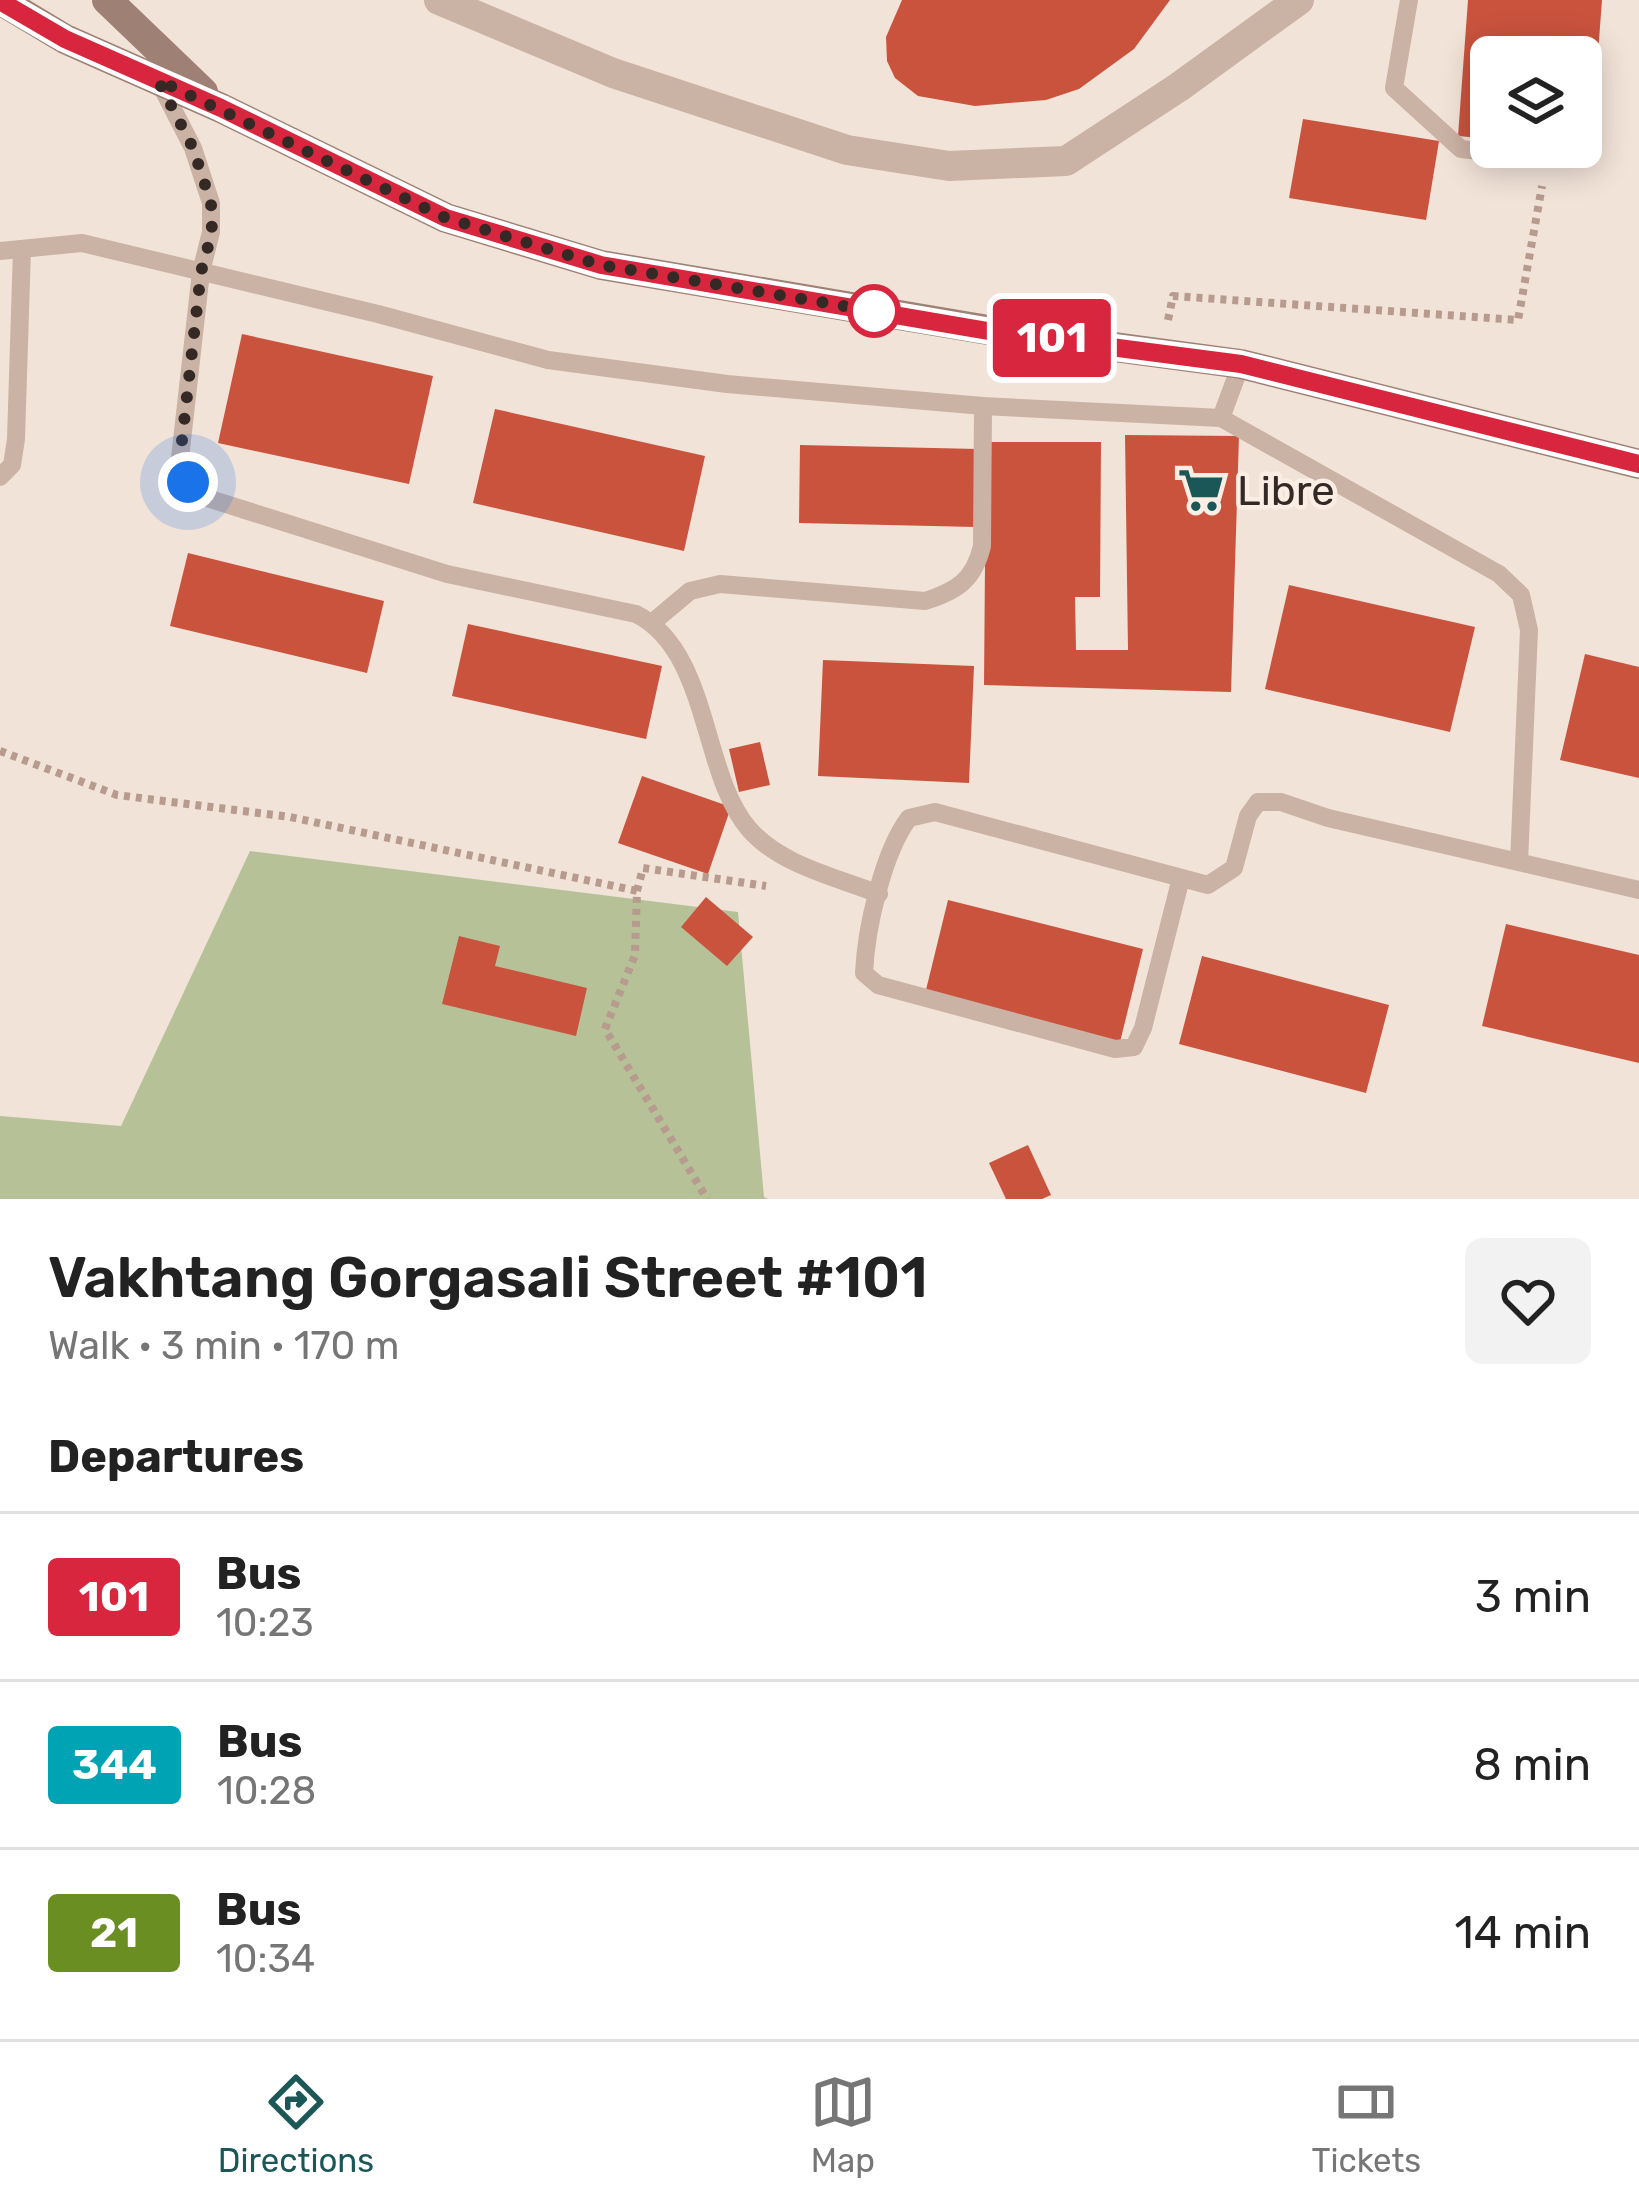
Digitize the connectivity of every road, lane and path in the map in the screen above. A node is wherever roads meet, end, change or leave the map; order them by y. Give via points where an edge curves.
1 (0, 0) edge
2 (106, 0) edge
3 (439, 0) edge
4 (1299, 0) edge
5 (1409, 0) edge
6 (158, 80) junction
7 (221, 108) junction
8 (1470, 150) edge
9 (1544, 168) edge
10 (22, 249) junction
11 (0, 251) edge
12 (201, 272) junction
13 (1162, 351) junction
14 (1241, 364) junction
15 (983, 406) junction
16 (1222, 418) junction
17 (1639, 464) edge
18 (0, 477) edge
19 (652, 622) junction
20 (0, 751) edge
21 (752, 832) junction
22 (1520, 862) junction
23 (1181, 878) junction
24 (1639, 890) edge
25 (637, 891) junction
26 (879, 894) junction
27 (707, 1199) edge

1 - 6 street
2 - 7 street
3 - 4 street via 613,74 847,150 950,166 1066,161
5 - 8 lane via 1394,88
6 - 7 street
6 - 12 lane via 211,203
7 - 13 street via 446,218 601,265 988,331
9 - 13 path via 1518,320 1173,296
10 - 11 lane
10 - 12 lane via 82,243
10 - 18 lane via 16,439 12,465
12 - 15 lane via 548,360
12 - 19 lane via 180,458 188,482 205,497 447,574
13 - 14 street
14 - 16 lane
14 - 17 street
15 - 16 lane
15 - 19 lane via 982,546 967,581 948,594 925,601 720,584 690,590
16 - 22 lane via 1499,574 1521,595 1529,630
19 - 21 lane via 686,669 735,807
20 - 25 path via 117,795 290,817
21 - 25 path via 769,887 643,868
21 - 26 lane via 779,854
22 - 23 lane via 1258,802 1234,868 1208,885
22 - 24 lane
23 - 26 lane via 935,812 908,818 895,835
23 - 26 lane via 1143,1028 1134,1047 1115,1049 878,985 864,973
25 - 27 path via 635,955 605,1029

